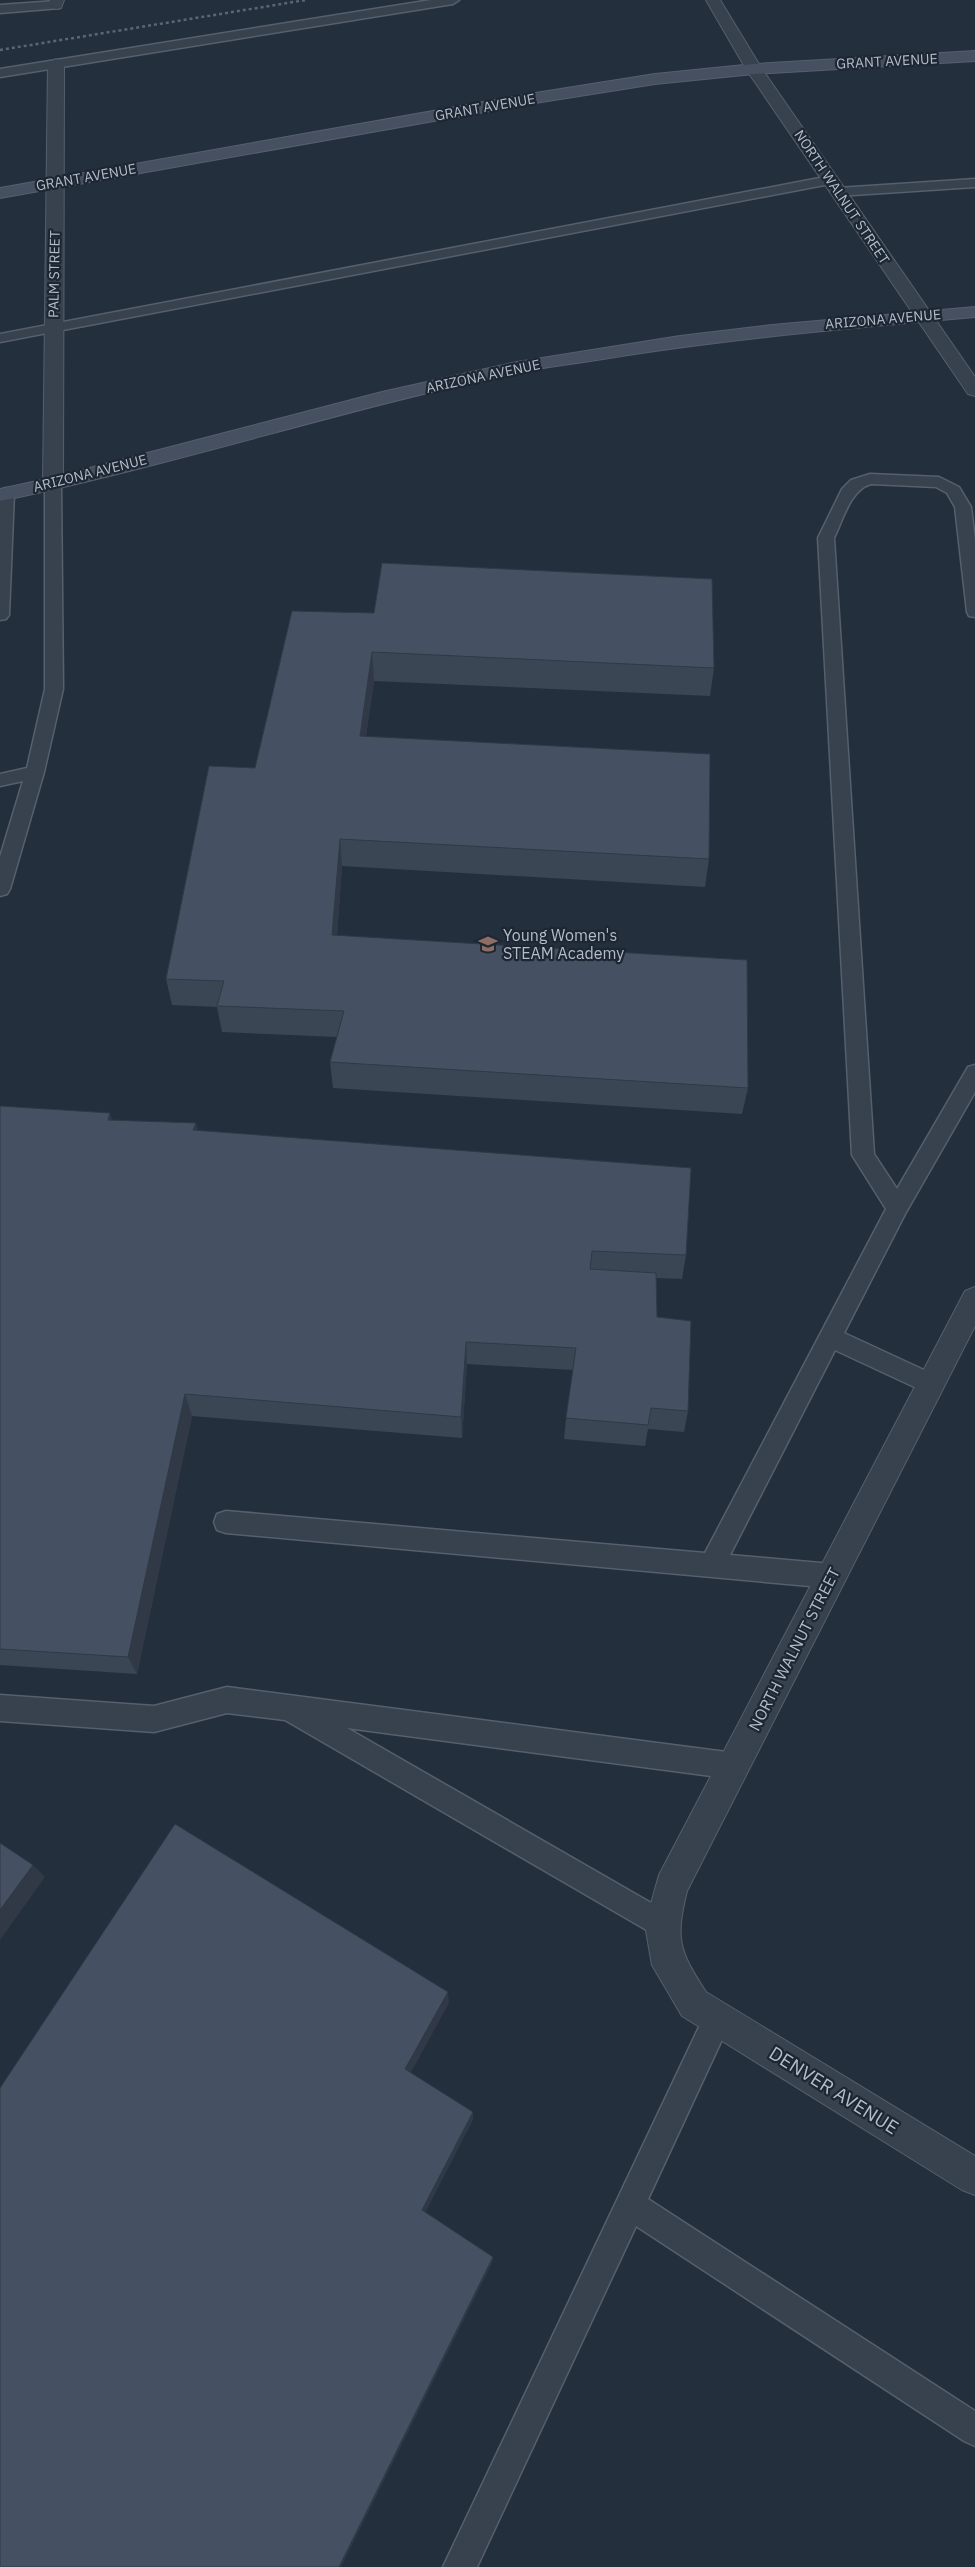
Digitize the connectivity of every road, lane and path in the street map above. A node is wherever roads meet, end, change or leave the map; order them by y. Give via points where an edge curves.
1 (453, 0) edge
2 (713, 0) edge
3 (56, 3) edge
4 (0, 9) edge
5 (975, 56) edge
6 (56, 64) junction
7 (754, 69) junction
8 (0, 73) edge
9 (55, 183) junction
10 (975, 183) edge
11 (834, 186) junction
12 (0, 193) edge
13 (975, 312) edge
14 (923, 315) junction
15 (54, 328) junction
16 (0, 338) edge
17 (975, 390) edge
18 (53, 484) junction
19 (3, 494) edge
20 (975, 612) edge
21 (0, 615) edge
22 (35, 772) junction
23 (0, 780) edge
24 (0, 889) edge
25 (975, 1073) edge
26 (897, 1208) junction
27 (975, 1299) edge
28 (830, 1336) junction
29 (931, 1384) junction
30 (226, 1522) dead end
31 (712, 1565) junction
32 (832, 1576) junction
33 (284, 1707) junction
34 (0, 1708) edge
35 (734, 1766) junction
36 (662, 1925) junction
37 (706, 2011) junction
38 (975, 2177) edge
39 (630, 2205) junction
40 (975, 2430) edge
41 (460, 2567) edge

1 - 6 lane
2 - 7 street, NORTH WALNUT STREET
3 - 4 lane
5 - 7 main road, GRANT AVENUE
6 - 8 lane
6 - 9 street, PALM STREET
7 - 9 main road, GRANT AVENUE via 612,85
7 - 11 street, NORTH WALNUT STREET
9 - 12 main road, GRANT AVENUE
9 - 15 street, PALM STREET
10 - 11 lane
11 - 14 street, NORTH WALNUT STREET
11 - 15 lane
13 - 14 main road, ARIZONA AVENUE
14 - 17 street, NORTH WALNUT STREET
14 - 18 main road, ARIZONA AVENUE via 689,340 517,367 389,396
15 - 16 lane
15 - 18 street, PALM STREET
18 - 19 main road, ARIZONA AVENUE
18 - 22 lane via 54,689
19 - 21 lane
20 - 26 lane via 963,507 953,490 939,482 870,479 857,483 848,492 826,538 863,1155
22 - 23 lane
22 - 24 lane
25 - 26 lane
26 - 28 lane
27 - 29 street, NORTH WALNUT STREET
28 - 29 lane
28 - 31 lane
29 - 32 street, NORTH WALNUT STREET
30 - 31 lane
31 - 32 lane
32 - 35 street, NORTH WALNUT STREET
33 - 34 lane via 227,1700 154,1719
33 - 35 lane
33 - 36 lane
35 - 36 street, NORTH WALNUT STREET via 671,1887
36 - 37 street, NORTH WALNUT STREET via 669,1965
37 - 38 street, DENVER AVENUE
37 - 39 lane
39 - 40 lane
39 - 41 lane

